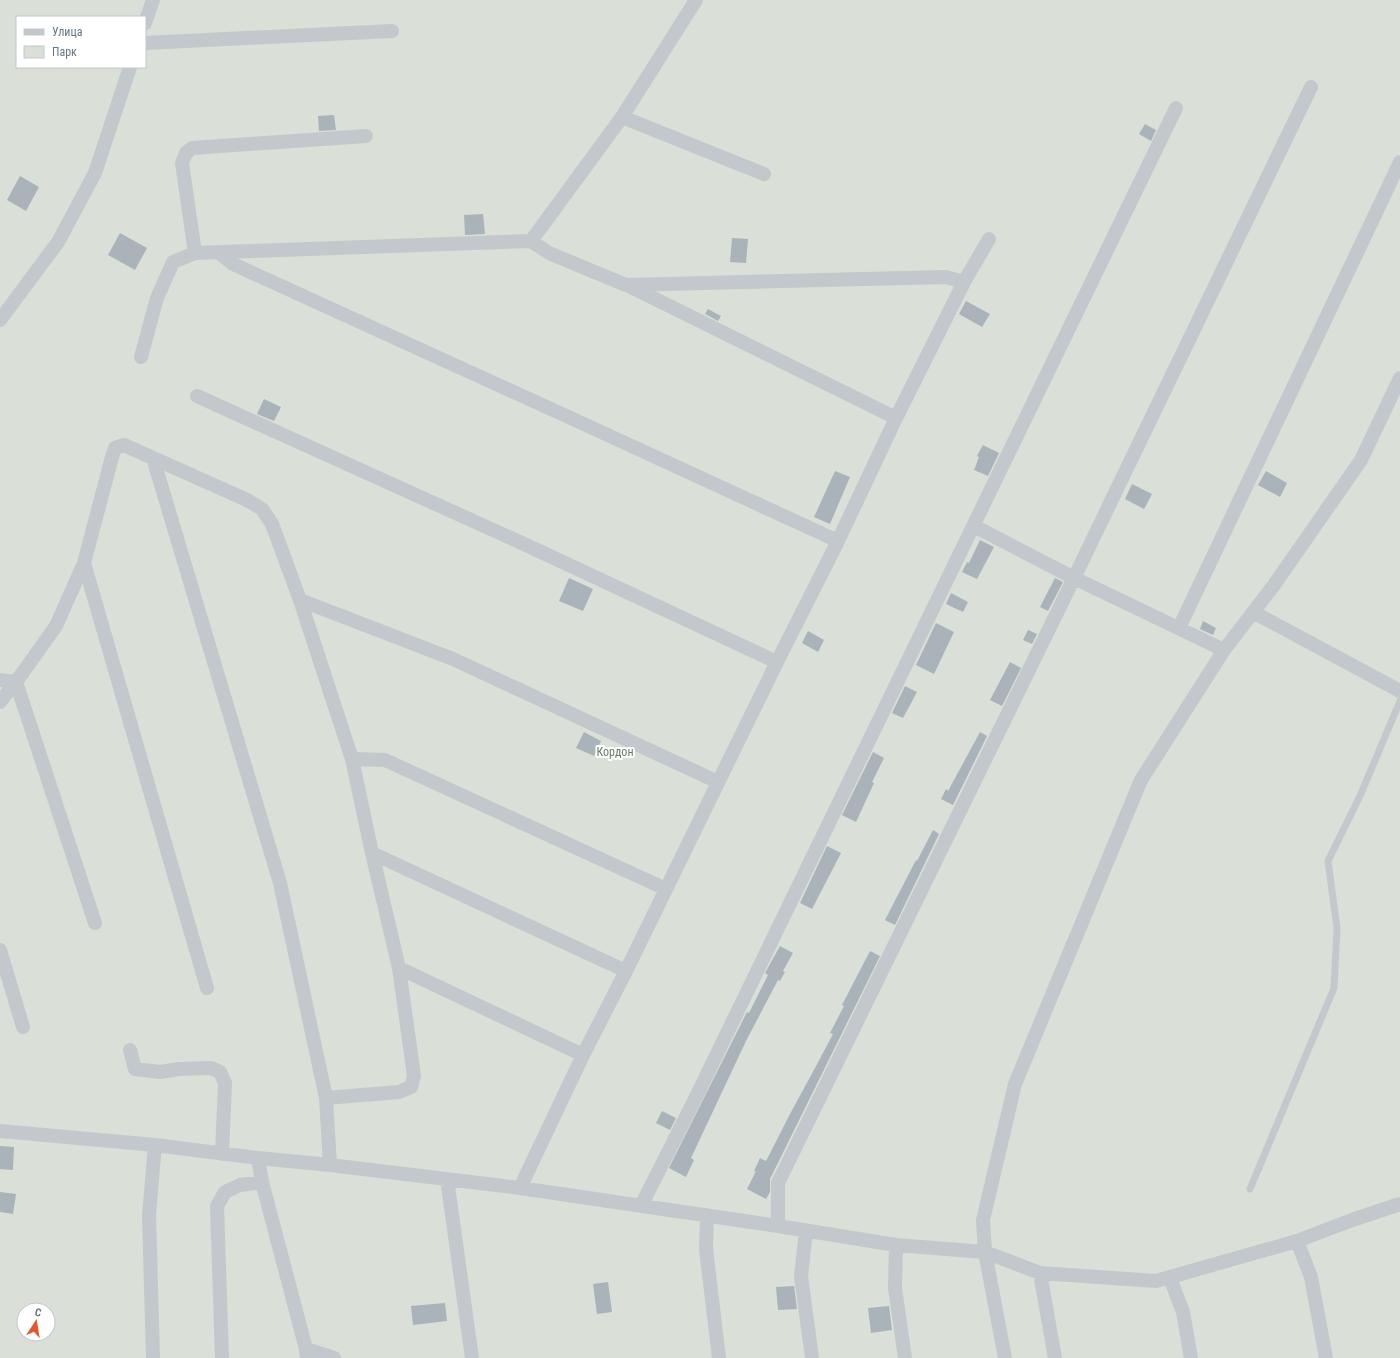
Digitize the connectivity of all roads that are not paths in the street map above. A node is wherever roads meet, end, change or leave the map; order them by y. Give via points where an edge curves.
1 (153, 0) edge
2 (696, 0) edge
3 (146, 20) edge
4 (392, 32) dead end
5 (146, 43) edge
6 (130, 68) edge
7 (1311, 87) dead end
8 (1176, 108) dead end
9 (622, 117) junction
10 (366, 136) dead end
11 (1400, 162) edge
12 (764, 174) dead end
13 (989, 239) dead end
14 (531, 241) junction
15 (218, 252) junction
16 (194, 253) junction
17 (964, 282) junction
18 (626, 285) junction
19 (0, 320) edge
20 (141, 357) dead end
21 (1400, 378) edge
22 (197, 396) dead end
23 (896, 418) junction
24 (153, 458) junction
25 (974, 526) junction
26 (838, 541) junction
27 (84, 563) junction
28 (1074, 578) junction
29 (300, 600) junction
30 (1253, 612) junction
31 (1179, 628) junction
32 (1224, 650) junction
33 (777, 662) junction
34 (0, 680) edge
35 (16, 682) junction
36 (1400, 690) edge
37 (1400, 701) edge
38 (0, 702) edge
39 (352, 759) junction
40 (718, 782) junction
41 (372, 853) junction
42 (666, 889) junction
43 (95, 923) dead end
44 (0, 950) edge
45 (399, 968) junction
46 (626, 970) junction
47 (208, 988) dead end
48 (23, 1027) dead end
49 (130, 1050) dead end
50 (583, 1055) junction
51 (326, 1098) junction
52 (0, 1131) edge
53 (155, 1145) junction
54 (222, 1154) junction
55 (258, 1158) junction
56 (330, 1165) junction
57 (447, 1179) junction
58 (262, 1182) junction
59 (520, 1188) junction
60 (1250, 1189) dead end
61 (1400, 1204) edge
62 (641, 1206) junction
63 (707, 1216) junction
64 (778, 1226) junction
65 (806, 1231) junction
66 (1297, 1241) junction
67 (896, 1245) junction
68 (986, 1252) junction
69 (1040, 1273) junction
70 (1170, 1278) junction
71 (306, 1354) edge
72 (153, 1358) edge
73 (222, 1358) edge
74 (334, 1358) edge
75 (472, 1358) edge
76 (719, 1358) edge
77 (812, 1358) edge
78 (905, 1358) edge
79 (1005, 1358) edge
80 (1055, 1358) edge
81 (1191, 1358) edge
82 (1326, 1358) edge

1 - 3 street
2 - 9 street
4 - 5 street
6 - 19 street via 95,174 58,242
7 - 28 street
8 - 25 street
9 - 12 street
9 - 14 street
10 - 16 street via 192,148 186,153 182,163
11 - 31 street
13 - 17 street
14 - 15 street
14 - 18 street via 549,253
15 - 16 street
15 - 26 street via 233,264
16 - 20 street via 173,262 157,298
17 - 18 street via 946,277
17 - 23 street
18 - 23 street
21 - 30 street via 1361,460
22 - 33 street
23 - 26 street
24 - 27 street via 124,445 115,448
24 - 29 street via 248,500 262,509 272,524
24 - 51 street via 280,884
25 - 28 street
25 - 62 street
26 - 33 street
27 - 35 street via 56,626
27 - 47 street
28 - 31 street
28 - 64 street via 778,1183
29 - 39 street
29 - 40 street via 453,659
30 - 32 street
30 - 36 street
31 - 32 street
32 - 68 street via 1141,780 1015,1084 983,1220
33 - 40 street
34 - 35 street
35 - 38 street
35 - 43 street
37 - 60 lane via 1360,796 1328,861 1338,928 1334,988
39 - 41 street
39 - 42 street via 385,760
40 - 42 street
41 - 45 street
41 - 46 street
42 - 46 street
44 - 48 street
45 - 50 street
45 - 51 street via 414,1076 410,1087 399,1092
46 - 50 street
49 - 54 street via 135,1069 160,1072 211,1068 220,1072 225,1083
50 - 59 street
51 - 56 street
52 - 53 street
53 - 54 street
53 - 72 street via 149,1214
54 - 55 street
55 - 56 street
55 - 58 street
56 - 57 street
57 - 59 street
57 - 75 street
58 - 71 street
58 - 73 street via 225,1192 217,1206
59 - 62 street
61 - 66 street
62 - 63 street
63 - 64 street
63 - 76 street via 706,1250
64 - 65 street
65 - 67 street
65 - 77 street via 801,1276
66 - 70 street
66 - 82 street via 1311,1276
67 - 68 street
67 - 78 street via 895,1288
68 - 69 street
68 - 79 street
69 - 70 street via 1156,1281
69 - 80 street
70 - 81 street via 1184,1312
71 - 74 street

